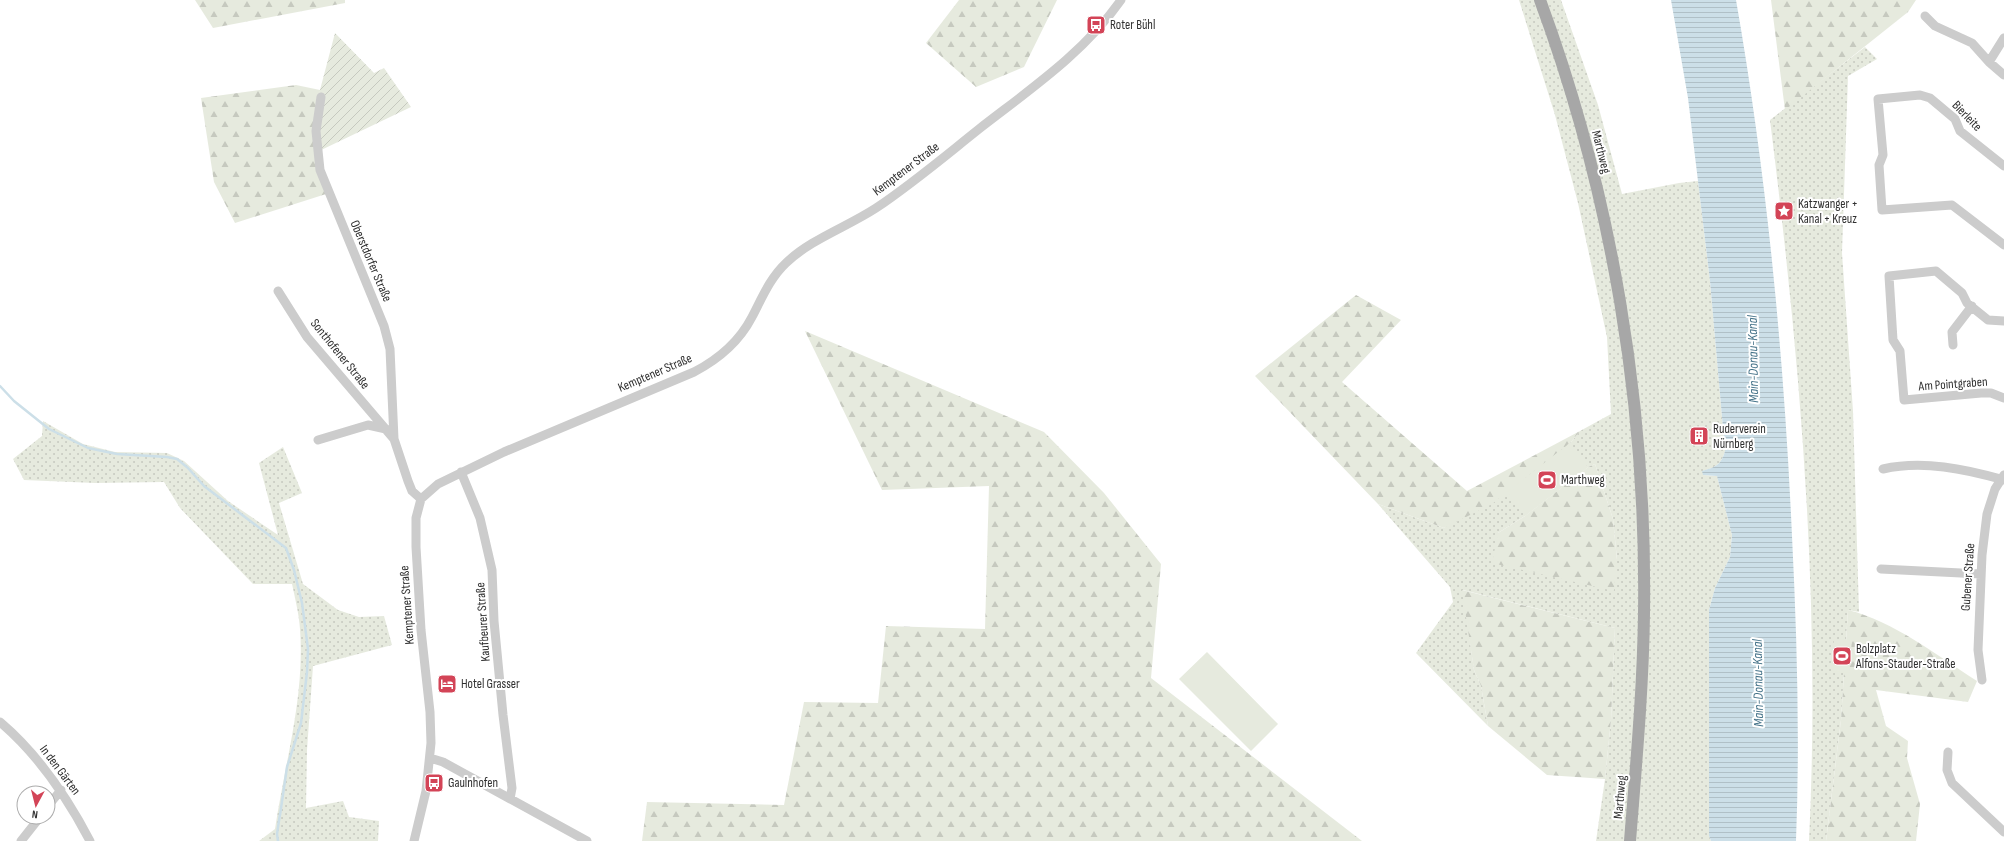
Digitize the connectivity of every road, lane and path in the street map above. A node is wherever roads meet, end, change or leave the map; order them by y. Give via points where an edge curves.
1 (1121, 0) edge
2 (1540, 0) edge
3 (1925, 16) dead end
4 (2004, 38) edge
5 (1989, 62) junction
6 (2004, 74) edge
7 (320, 97) dead end
8 (2004, 166) edge
9 (2004, 245) edge
10 (278, 291) dead end
11 (1972, 306) junction
12 (2004, 320) edge
13 (1953, 344) dead end
14 (2004, 398) edge
15 (386, 429) junction
16 (394, 439) junction
17 (318, 440) dead end
18 (1883, 469) dead end
19 (461, 472) junction
20 (2003, 478) edge
21 (421, 499) junction
22 (1881, 570) dead end
23 (1981, 574) junction
24 (1982, 680) dead end
25 (0, 722) edge
26 (1948, 752) dead end
27 (430, 758) junction
28 (61, 790) junction
29 (56, 796) edge
30 (510, 799) junction
31 (34, 825) edge
32 (2004, 832) edge
33 (572, 837) edge
34 (21, 841) edge
35 (90, 841) edge
36 (414, 841) edge
37 (587, 841) edge
38 (1630, 841) edge

1 - 19 street, Kemptener Straße via 1082,46 1022,96 884,203 807,247 786,263 768,287 743,333 720,356 694,372 561,426
2 - 38 main road, Marthweg via 1578,116 1603,217 1628,354 1636,419 1642,504 1644,612 1641,709
3 - 5 street via 1935,26 1972,44
4 - 5 street
5 - 6 street
7 - 16 street, Oberstdorfer Straße via 316,131 320,170 384,326 390,349
8 - 9 street, Bierleite via 1960,131 1955,119 1930,98 1920,95 1878,99 1883,155 1879,165 1882,210 1952,205
10 - 15 street, Sonthofener Straße via 307,337
11 - 12 street via 1988,320
11 - 13 street via 1952,332
11 - 14 street, Am Pointgraben via 1967,303 1962,293 1936,271 1889,276 1893,340 1900,351 1904,400 1981,393 1991,393
15 - 16 street, Sonthofener Straße
15 - 17 street via 368,425
16 - 21 street, Sonthofener Straße via 412,491
18 - 20 street via 1900,465 1949,468
19 - 21 street, Kemptener Straße via 431,489
19 - 30 street, Kaufbeurer Straße via 480,518 492,570 502,715 512,788
20 - 23 street, Gubener Straße via 1994,489 1987,514
21 - 27 street, Kemptener Straße via 416,518 416,547 421,630 430,712
22 - 23 street
23 - 24 street, Gubener Straße via 1978,650
25 - 28 street, In den Gärten via 19,738
26 - 32 street via 1947,770 1952,783
27 - 30 street via 443,762
27 - 36 street, Kemptener Straße via 426,791
28 - 29 street
28 - 35 street, In den Gärten
30 - 33 street
31 - 34 street
33 - 37 street

